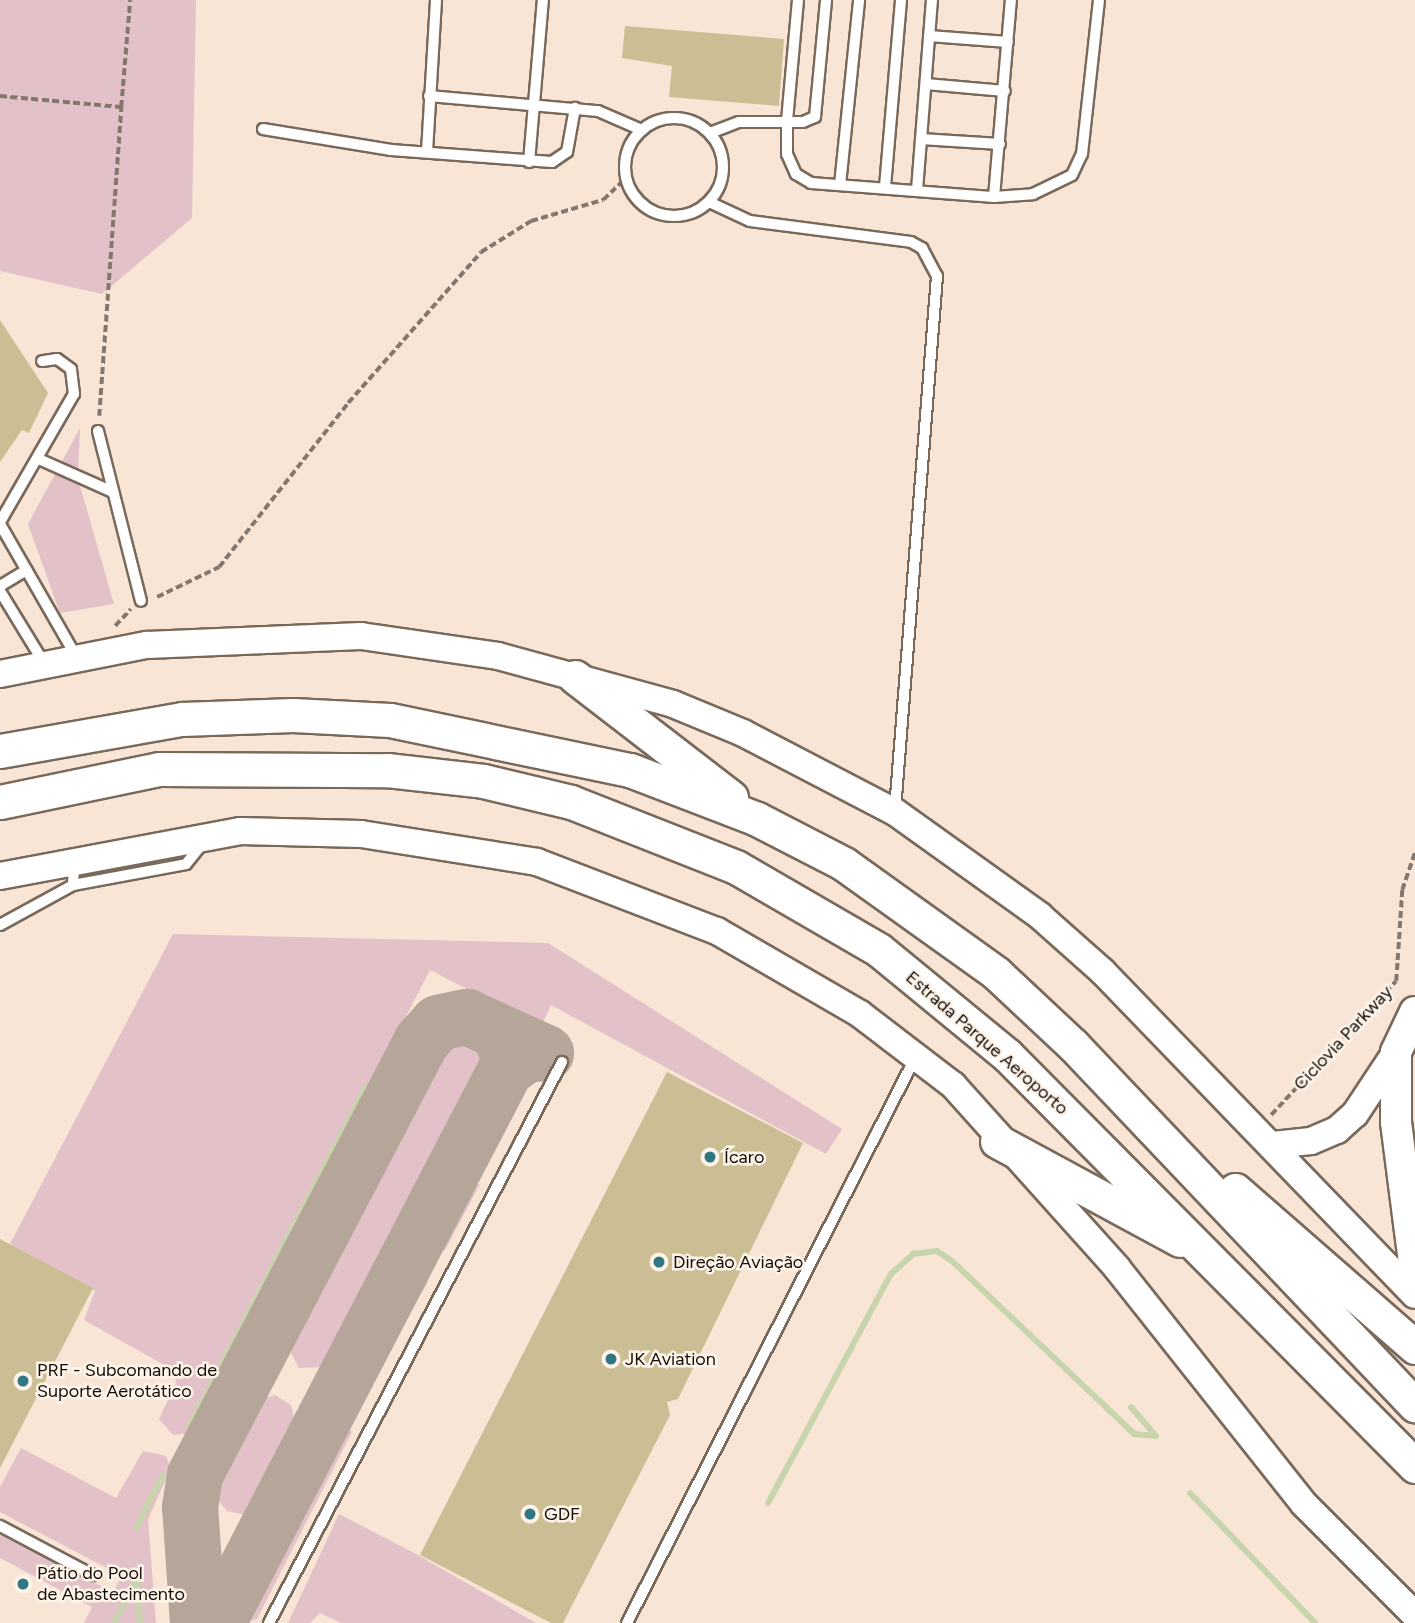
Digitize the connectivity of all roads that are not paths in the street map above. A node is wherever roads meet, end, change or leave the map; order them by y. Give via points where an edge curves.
1 (436, 0) edge
2 (543, 0) edge
3 (798, 0) edge
4 (826, 0) edge
5 (859, 0) edge
6 (901, 0) edge
7 (932, 0) edge
8 (1011, 0) edge
9 (1099, 0) edge
10 (929, 36) junction
11 (1008, 42) junction
12 (926, 83) junction
13 (1004, 90) junction
14 (429, 96) junction
15 (536, 103) junction
16 (575, 108) junction
17 (787, 122) junction
18 (263, 129) dead end
19 (642, 130) junction
20 (710, 133) junction
21 (921, 139) junction
22 (1000, 144) junction
23 (427, 152) junction
24 (529, 162) junction
25 (840, 185) junction
26 (885, 187) junction
27 (917, 190) junction
28 (995, 197) junction
29 (709, 202) junction
30 (42, 361) dead end
31 (98, 431) road end
32 (41, 460) junction
33 (113, 492) junction
34 (0, 523) edge
35 (27, 570) junction
36 (0, 589) edge
37 (141, 601) road end
38 (87, 654) junction
39 (44, 663) junction
40 (0, 674) edge
41 (575, 677) junction
42 (0, 751) edge
43 (0, 802) edge
44 (895, 812) junction
45 (757, 819) junction
46 (207, 836) junction
47 (75, 858) junction
48 (0, 876) edge
49 (73, 885) junction
50 (0, 925) edge
51 (1415, 1013) edge
52 (1396, 1052) junction
53 (916, 1054) junction
54 (562, 1062) dead end
55 (1139, 1113) junction
56 (1265, 1137) junction
57 (998, 1141) junction
58 (1212, 1258) junction
59 (1415, 1270) edge
60 (1415, 1294) edge
61 (1415, 1347) edge
62 (1415, 1405) edge
63 (1415, 1465) edge
64 (0, 1526) edge
65 (93, 1575) dead end
66 (1415, 1615) edge
67 (270, 1623) edge
68 (627, 1623) edge

1 - 14 lane
2 - 15 lane
3 - 17 lane
4 - 17 lane via 815,117
5 - 25 lane
6 - 26 lane
7 - 10 lane
8 - 11 lane
9 - 28 lane via 1082,154 1072,175 1033,194
10 - 11 lane
10 - 12 lane
11 - 13 lane
12 - 13 lane
12 - 21 lane
13 - 22 lane
14 - 15 lane
14 - 23 lane
15 - 16 lane
15 - 24 lane
16 - 19 lane via 620,117
16 - 24 lane via 562,158
17 - 20 lane via 738,122
17 - 25 lane via 787,154 796,174
18 - 23 lane
19 - 20 lane via 669,118
19 - 29 lane via 631,144 626,178 633,194 661,215 678,216
20 - 29 lane via 723,175
21 - 22 lane
21 - 27 lane
22 - 28 lane
23 - 24 lane
25 - 26 lane
26 - 27 lane
27 - 28 lane
29 - 44 lane via 741,218 787,229 911,242 922,248 937,275
30 - 32 lane via 57,359 71,369 74,394
31 - 33 lane
32 - 33 lane
32 - 34 lane
33 - 37 lane
34 - 35 lane
35 - 36 lane
35 - 38 lane
36 - 39 lane
38 - 39 street
38 - 41 street via 361,636 498,656
39 - 40 street
41 - 44 street via 731,728
41 - 45 main road
42 - 45 main road via 181,719 390,720 630,769
43 - 58 main road, Estrada Parque Aeroporto via 160,769 309,764 483,781 650,829 803,902 944,1000
44 - 56 street via 1040,916
45 - 55 main road via 844,864 996,973
46 - 47 street
46 - 49 lane via 186,864
46 - 53 street via 361,834 537,862 717,931 797,974
47 - 48 street
47 - 49 lane
49 - 50 lane
51 - 52 main road, Ciclovia Parkway
52 - 56 street, Ciclovia Parkway via 1355,1114 1337,1129 1311,1141
52 - 59 main road, Ciclovia Parkway via 1402,1201
53 - 57 street via 953,1085
53 - 68 lane
54 - 67 lane
55 - 61 main road via 1355,1289
55 - 62 main road
56 - 60 street
57 - 58 main road
57 - 66 street via 1117,1268 1304,1504
58 - 63 main road, Estrada Parque Aeroporto
64 - 65 lane

